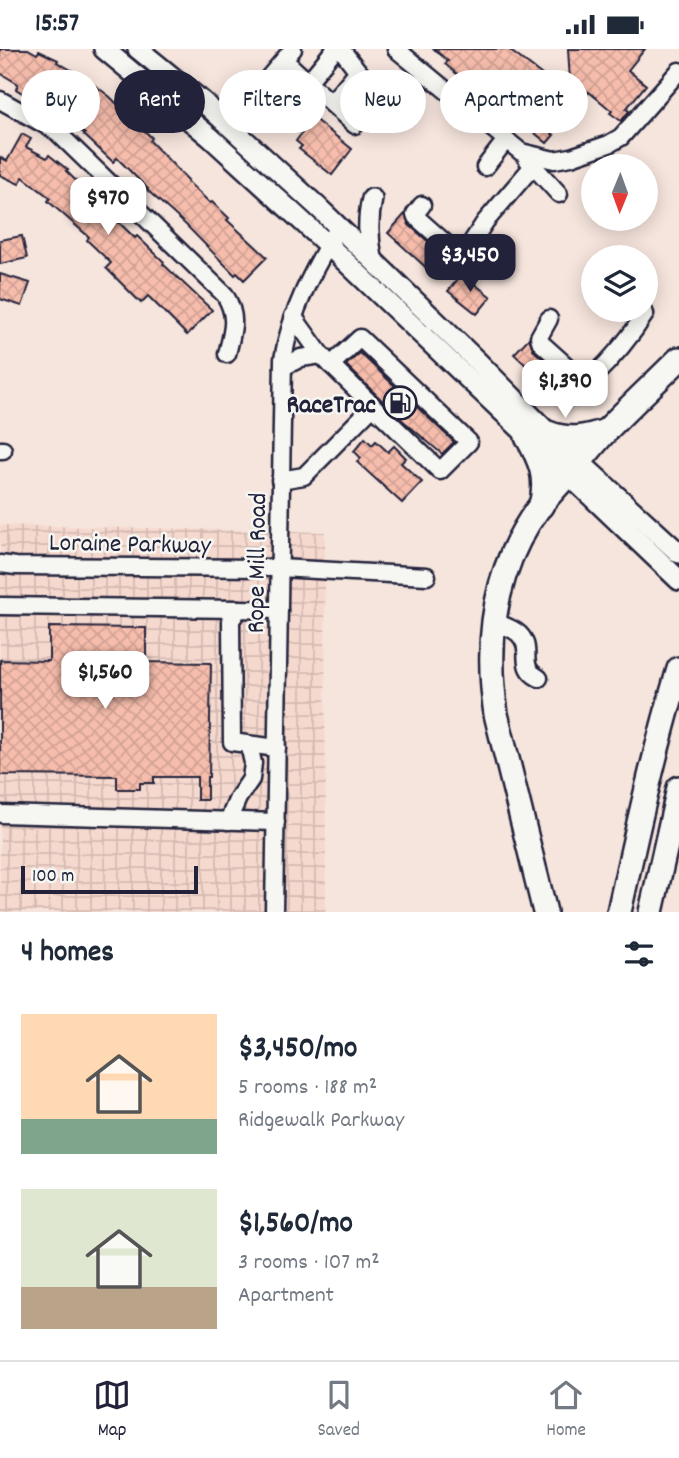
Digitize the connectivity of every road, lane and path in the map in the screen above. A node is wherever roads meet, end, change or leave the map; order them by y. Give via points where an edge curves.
1 (104, 49) edge
2 (138, 49) edge
3 (335, 49) edge
4 (341, 49) edge
5 (396, 49) edge
6 (288, 55) edge
7 (275, 70) edge
8 (299, 70) edge
9 (318, 70) edge
10 (357, 70) edge
11 (679, 71) edge
12 (340, 92) edge
13 (326, 98) edge
14 (0, 100) edge
15 (331, 103) junction
16 (340, 111) edge
17 (506, 140) junction
18 (521, 152) junction
19 (533, 166) junction
20 (485, 167) dead end
21 (559, 194) dead end
22 (372, 199) dead end
23 (422, 205) dead end
24 (339, 227) junction
25 (328, 245) junction
26 (372, 258) junction
27 (293, 317) junction
28 (549, 319) dead end
29 (640, 322) edge
30 (227, 354) dead end
31 (679, 359) edge
32 (326, 360) junction
33 (283, 367) junction
34 (373, 406) junction
35 (606, 431) junction
36 (538, 435) junction
37 (574, 468) junction
38 (280, 480) junction
39 (541, 506) junction
40 (679, 553) edge
41 (0, 564) edge
42 (279, 568) junction
43 (427, 576) dead end
44 (677, 579) edge
45 (0, 606) edge
46 (239, 609) junction
47 (279, 610) junction
48 (494, 622) junction
49 (679, 669) edge
50 (539, 678) dead end
51 (249, 745) junction
52 (277, 748) junction
53 (679, 788) edge
54 (1, 814) edge
55 (228, 821) junction
56 (276, 822) junction
57 (679, 853) edge
58 (274, 912) edge
59 (545, 912) edge
60 (619, 912) edge
61 (651, 912) edge
62 (667, 912) edge

1 - 25 main road via 184,114
2 - 24 main road via 202,101
3 - 9 street
4 - 10 street
5 - 17 street
6 - 7 street
6 - 8 street
11 - 18 street via 621,137 609,144 554,160
12 - 15 street
13 - 15 street
14 - 30 street via 56,131 225,295 234,327
15 - 16 street
17 - 18 street
17 - 20 street
18 - 19 street
19 - 21 street
19 - 23 street via 460,256 416,217
22 - 26 main road via 368,230
24 - 25 street, Rope Mill Road
24 - 26 main road
25 - 27 street, Rope Mill Road
25 - 36 main road
26 - 36 main road via 523,406
27 - 32 street
27 - 33 street, Rope Mill Road
28 - 29 street via 539,337 541,343 580,378 591,379
31 - 35 highway
32 - 33 street via 301,358
32 - 34 street
32 - 34 street via 360,338 469,442 440,471
33 - 38 street, Rope Mill Road
34 - 38 street via 304,476
35 - 36 highway via 575,439
35 - 37 highway
36 - 37 main road
36 - 39 highway via 537,453 544,477
37 - 39 highway
37 - 40 main road
37 - 44 main road
38 - 42 street, Rope Mill Road
39 - 48 highway via 516,547 501,585
41 - 42 street, Loraine Parkway
42 - 43 street, Loraine Parkway
42 - 47 street, Rope Mill Road
45 - 46 street
46 - 47 street
46 - 51 street via 231,620 232,742
47 - 52 street, Rope Mill Road
48 - 50 street via 518,633 526,643 527,668
48 - 59 highway via 491,668 496,714
49 - 60 highway via 641,808
51 - 52 street
51 - 55 street via 251,779
52 - 56 street, Rope Mill Road
53 - 61 highway
54 - 55 street
55 - 56 street
56 - 58 street, Rope Mill Road
57 - 62 highway

